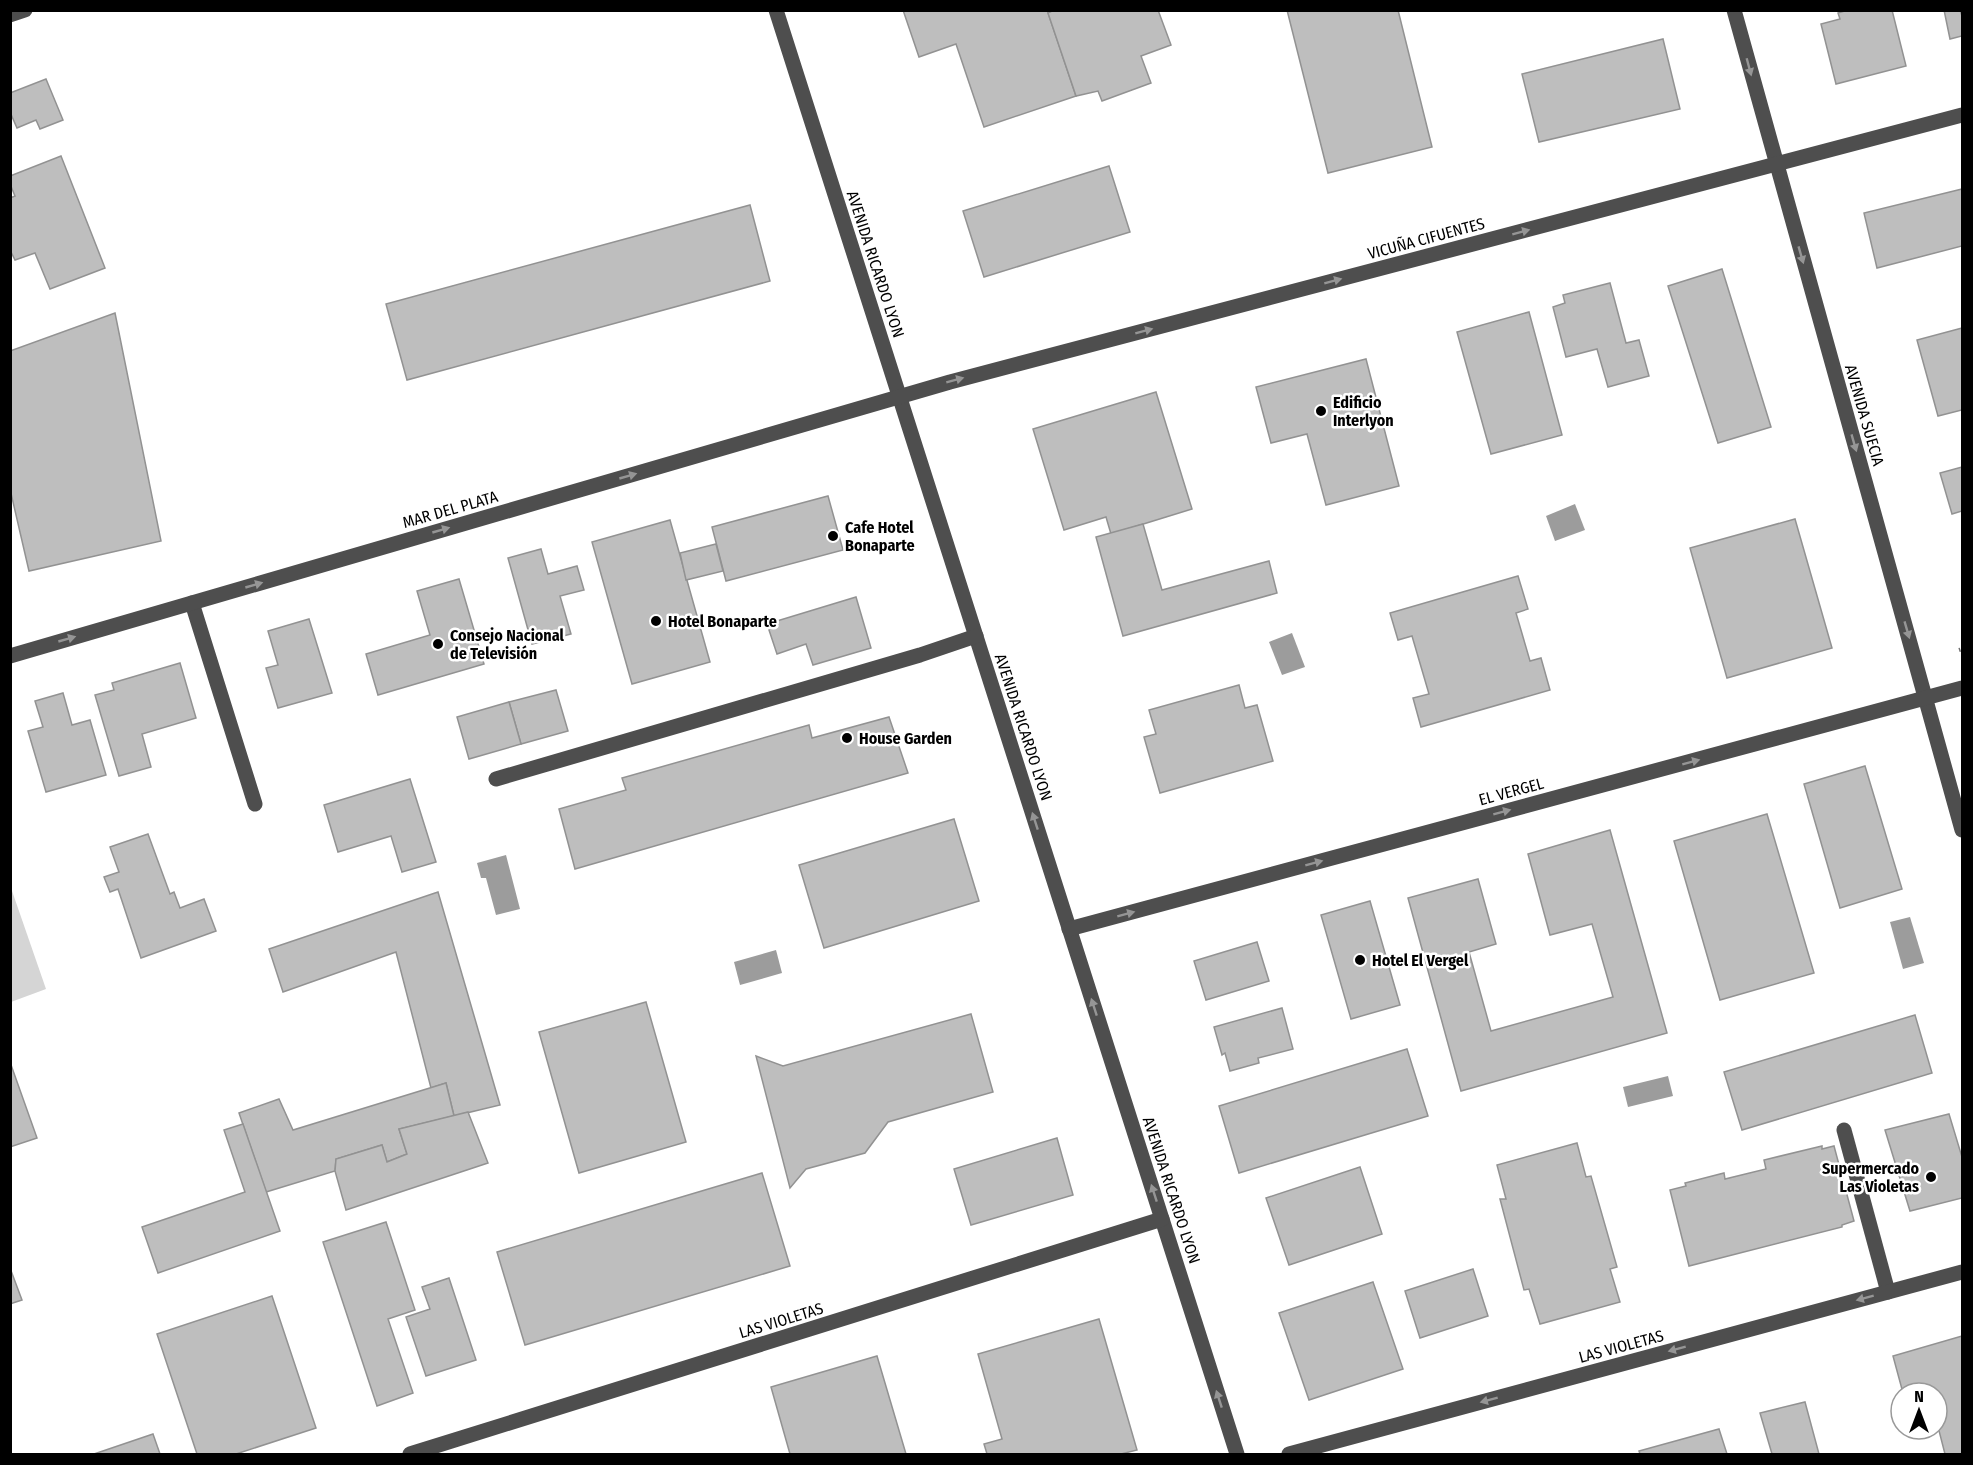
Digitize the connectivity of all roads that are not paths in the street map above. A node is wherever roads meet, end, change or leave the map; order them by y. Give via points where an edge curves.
1 (25, 10) edge
2 (776, 10) edge
3 (1734, 10) edge
4 (10, 15) edge
5 (1962, 116) edge
6 (1776, 165) junction
7 (899, 397) junction
8 (192, 603) junction
9 (976, 636) junction
10 (10, 656) edge
11 (1962, 688) edge
12 (1926, 698) junction
13 (496, 779) dead end
14 (255, 804) dead end
15 (1962, 830) edge
16 (1069, 929) junction
17 (1844, 1130) dead end
18 (1162, 1219) junction
19 (1962, 1272) edge
20 (1888, 1292) junction
21 (410, 1455) edge
22 (1237, 1455) edge
23 (1289, 1455) edge

1 - 4 street
2 - 7 street, AVENIDA RICARDO LYON
3 -> 6 street, AVENIDA SUECIA
5 - 6 street, VICUÑA CIFUENTES
7 -> 6 street, VICUÑA CIFUENTES
6 -> 12 street, AVENIDA SUECIA
8 -> 7 street, MAR DEL PLATA
7 - 9 street, AVENIDA RICARDO LYON
10 -> 8 street, MAR DEL PLATA
8 - 14 street
9 - 13 street
16 -> 9 street, AVENIDA RICARDO LYON
11 - 12 street, EL VERGEL
12 - 15 street, AVENIDA SUECIA
16 -> 12 street, EL VERGEL
18 -> 16 street, AVENIDA RICARDO LYON
17 - 20 street
18 - 21 street, LAS VIOLETAS
22 -> 18 street, AVENIDA RICARDO LYON
19 - 20 street, LAS VIOLETAS
20 -> 23 street, LAS VIOLETAS

